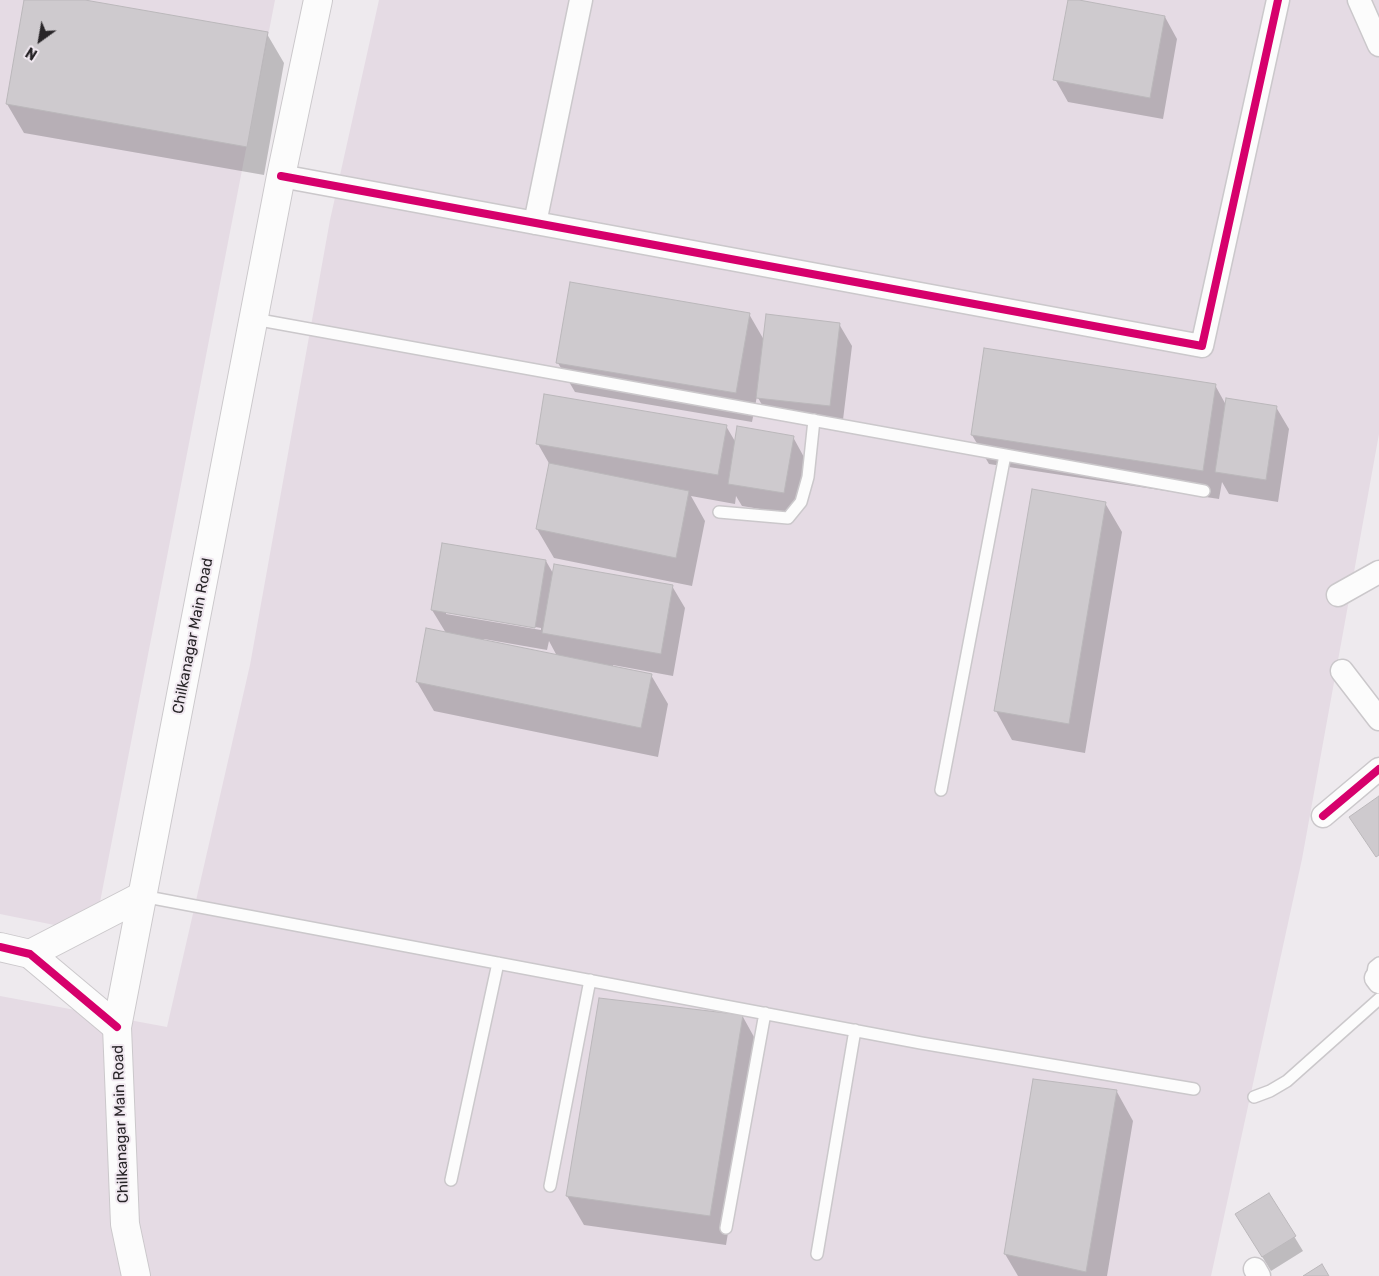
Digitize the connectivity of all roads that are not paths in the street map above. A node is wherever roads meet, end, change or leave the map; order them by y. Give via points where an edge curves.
1 (318, 0) edge
2 (581, 0) edge
3 (1278, 0) edge
4 (1359, 0) edge
5 (1379, 45) edge
6 (281, 176) junction
7 (535, 223) junction
8 (254, 319) junction
9 (814, 420) junction
10 (1005, 455) junction
11 (1204, 491) dead end
12 (719, 512) dead end
13 (1379, 572) edge
14 (1338, 595) dead end
15 (1342, 670) dead end
16 (1379, 719) edge
17 (1379, 769) edge
18 (941, 790) dead end
19 (1323, 816) dead end
20 (142, 896) junction
21 (0, 947) edge
22 (30, 954) junction
23 (498, 963) junction
24 (590, 980) junction
25 (1378, 981) edge
26 (764, 1013) junction
27 (117, 1027) junction
28 (855, 1030) junction
29 (1194, 1089) dead end
30 (1254, 1096) dead end
31 (451, 1180) dead end
32 (550, 1186) dead end
33 (726, 1228) dead end
34 (817, 1254) dead end
35 (136, 1276) edge

1 - 6 main road, Chilkanagar Main Road
2 - 7 street
3 - 7 street via 1202,346
4 - 5 street
6 - 7 street
6 - 8 main road, Chilkanagar Main Road
8 - 9 lane
8 - 20 main road, Chilkanagar Main Road
9 - 10 lane
9 - 12 lane via 808,477 801,502 788,518
10 - 11 lane
10 - 18 lane
13 - 14 street
15 - 16 street
17 - 19 street
20 - 22 main road
20 - 23 lane
20 - 27 main road, Chilkanagar Main Road
21 - 22 main road
22 - 27 main road
23 - 24 lane
23 - 31 lane
24 - 26 lane
24 - 32 lane
25 - 30 lane via 1287,1081
26 - 28 lane
26 - 33 lane
27 - 35 main road, Chilkanagar Main Road via 125,1224
28 - 29 lane
28 - 34 lane

